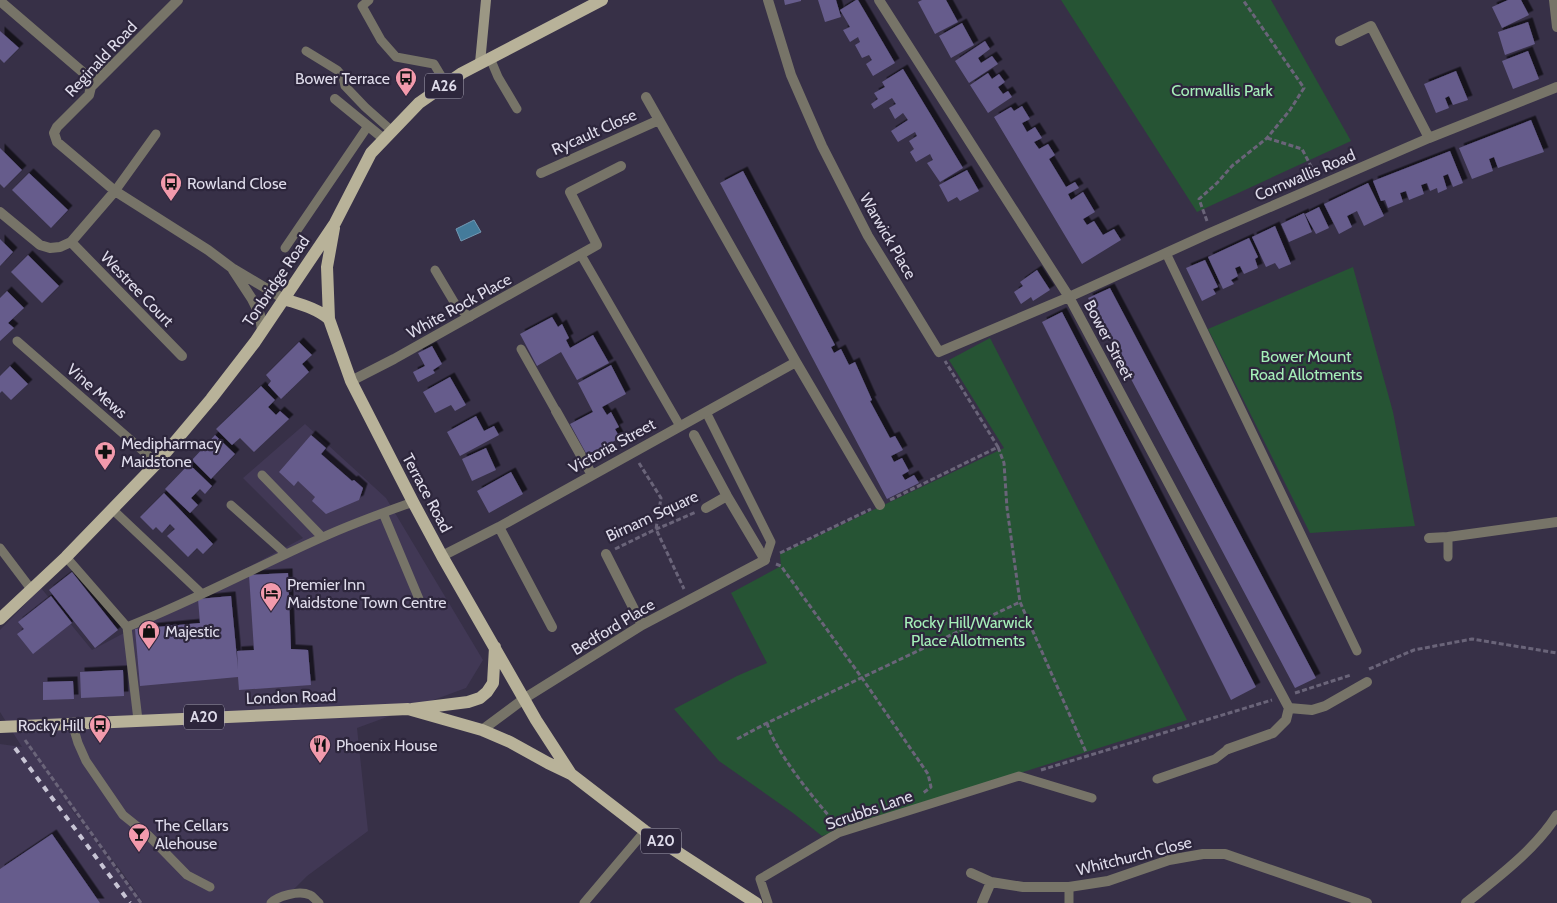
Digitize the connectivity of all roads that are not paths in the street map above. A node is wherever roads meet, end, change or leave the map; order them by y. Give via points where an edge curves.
1 (178, 0) edge
2 (486, 0) edge
3 (602, 0) edge
4 (768, 0) edge
5 (879, 0) edge
6 (1554, 0) edge
7 (0, 1) edge
8 (363, 2) edge
9 (1557, 27) edge
10 (1340, 41) dead end
11 (306, 52) dead end
12 (485, 61) junction
13 (446, 84) junction
14 (91, 87) junction
15 (1557, 87) edge
16 (646, 97) dead end
17 (335, 99) dead end
18 (517, 109) dead end
19 (659, 120) junction
20 (368, 126) junction
21 (156, 134) dead end
22 (388, 135) junction
23 (1429, 138) junction
24 (621, 166) dead end
25 (541, 172) dead end
26 (115, 191) junction
27 (0, 212) edge
28 (335, 224) junction
29 (71, 242) junction
30 (285, 248) dead end
31 (1166, 253) junction
32 (581, 255) junction
33 (232, 268) junction
34 (435, 270) dead end
35 (1069, 298) junction
36 (284, 299) junction
37 (470, 317) junction
38 (329, 319) junction
39 (262, 331) junction
40 (17, 341) dead end
41 (521, 349) dead end
42 (182, 356) dead end
43 (796, 362) junction
44 (351, 381) junction
45 (556, 411) joint
46 (706, 412) junction
47 (680, 426) junction
48 (694, 435) dead end
49 (157, 463) junction
50 (262, 475) dead end
51 (592, 475) junction
52 (727, 496) junction
53 (413, 502) junction
54 (231, 505) dead end
55 (880, 505) road end
56 (706, 508) road end
57 (112, 509) junction
58 (383, 513) junction
59 (1557, 522) edge
60 (499, 527) junction
61 (322, 537) junction
62 (1448, 537) junction
63 (1429, 538) dead end
64 (0, 548) edge
65 (286, 554) junction
66 (606, 554) road end
67 (442, 556) junction
68 (66, 557) junction
69 (1448, 557) dead end
70 (766, 560) junction
71 (31, 589) junction
72 (202, 594) junction
73 (419, 599) dead end
74 (0, 619) edge
75 (642, 625) junction
76 (127, 627) junction
77 (552, 627) dead end
78 (495, 647) junction
79 (1358, 651) dead end
80 (1367, 682) dead end
81 (525, 698) junction
82 (1289, 708) junction
83 (408, 709) junction
84 (138, 720) junction
85 (72, 723) junction
86 (0, 726) edge
87 (482, 730) junction
88 (1228, 749) joint
89 (570, 774) junction
90 (1157, 779) dead end
91 (1092, 798) dead end
92 (1555, 821) edge
93 (645, 831) junction
94 (971, 873) dead end
95 (991, 882) junction
96 (210, 887) dead end
97 (1069, 888) junction
98 (271, 903) edge
99 (319, 903) edge
100 (584, 903) edge
101 (756, 903) edge
102 (768, 903) edge
103 (982, 903) edge
104 (1069, 903) edge
105 (1367, 903) edge
106 (1466, 903) edge

1 - 14 street, Reginald Road
2 - 12 street
3 - 12 main road, Tonbridge Road / A26
4 - 35 street, Warwick Place via 790,75 822,146 868,236 939,352
5 - 35 street, Bower Street
6 - 9 street
7 - 14 street via 85,74
8 - 13 lane via 381,40 396,57 434,64
10 - 23 street via 1371,26
11 - 22 lane via 337,70 346,86
12 - 13 main road, Tonbridge Road / A26
12 - 18 lane
13 - 22 main road, Tonbridge Road / A26 via 419,103
14 - 26 street, Reginald Road via 89,95 54,134 56,142
15 - 23 street, Cornwallis Road
16 - 19 street, Rycault Close
17 - 20 street
19 - 25 street, Rycault Close
19 - 43 street, Rycault Close
20 - 22 street
20 - 30 lane
21 - 26 lane
22 - 28 main road, Tonbridge Road / A26 via 371,153
23 - 31 street, Cornwallis Road
24 - 32 street via 570,192 597,245
26 - 29 street
26 - 33 street
27 - 29 street via 40,245 55,248
28 - 36 main road, Tonbridge Road / A26
28 - 38 main road, Terrace Road / A26 via 327,268
29 - 42 street, Westree Court
31 - 35 street, Cornwallis Road
31 - 79 lane
32 - 37 street, White Rock Place
32 - 47 lane
33 - 36 street
33 - 39 street via 260,315
34 - 37 lane via 457,307
35 - 82 street, Bower Street
36 - 38 main road via 314,309
36 - 39 main road, Tonbridge Road
37 - 44 street, White Rock Place
38 - 44 main road, Terrace Road / A20
39 - 49 main road, Tonbridge Road
40 - 49 lane, Vine Mews
41 - 45 lane
43 - 46 street, Victoria Street
43 - 55 street
44 - 53 main road, Terrace Road / A20
45 - 51 street
46 - 47 street, Victoria Street
46 - 70 lane via 771,542
47 - 51 street, Victoria Street
48 - 52 street
49 - 57 main road, Tonbridge Road
50 - 61 lane
51 - 60 street, Victoria Street
52 - 56 street, Birnam Square
52 - 70 street
53 - 58 lane
53 - 67 main road, Terrace Road / A20
54 - 65 lane
57 - 68 main road, Tonbridge Road
57 - 72 lane
58 - 61 lane
58 - 73 lane
59 - 62 street
60 - 67 street, Victoria Street
60 - 77 street
61 - 65 lane
62 - 63 street
62 - 69 lane
64 - 71 lane
65 - 72 lane
66 - 75 street, Birnam Square
67 - 78 main road, Terrace Road / A20
68 - 71 main road, Tonbridge Road
68 - 76 lane
70 - 75 street, Bedford Place
71 - 74 main road, Tonbridge Road
72 - 76 lane
75 - 81 street, Bedford Place
76 - 84 lane
78 - 81 main road, London Road / A20
78 - 83 main road, A20 via 493,683 480,698
80 - 82 street via 1325,706 1312,710
81 - 87 street, Bedford Place
81 - 89 main road, London Road / A20
82 - 88 street via 1286,720 1273,733
83 - 84 main road, London Road / A20
83 - 87 main road, London Road / A20
84 - 85 main road, London Road / A20
85 - 86 main road, London Road / A20
85 - 96 lane via 86,761 123,815 188,875
87 - 89 main road, London Road / A20
88 - 90 lane via 1215,759
89 - 93 main road, London Road / A20
91 - 102 lane, Scrubbs Lane via 1019,776 838,833 760,879
92 - 106 street
93 - 100 lane
93 - 101 main road, London Road / A20
94 - 95 street, Whitchurch Close
95 - 97 street, Whitchurch Close via 1023,887
95 - 103 street
97 - 104 lane
97 - 105 street, Whitchurch Close via 1108,881 1170,860 1225,854
98 - 99 lane via 296,894 309,895

